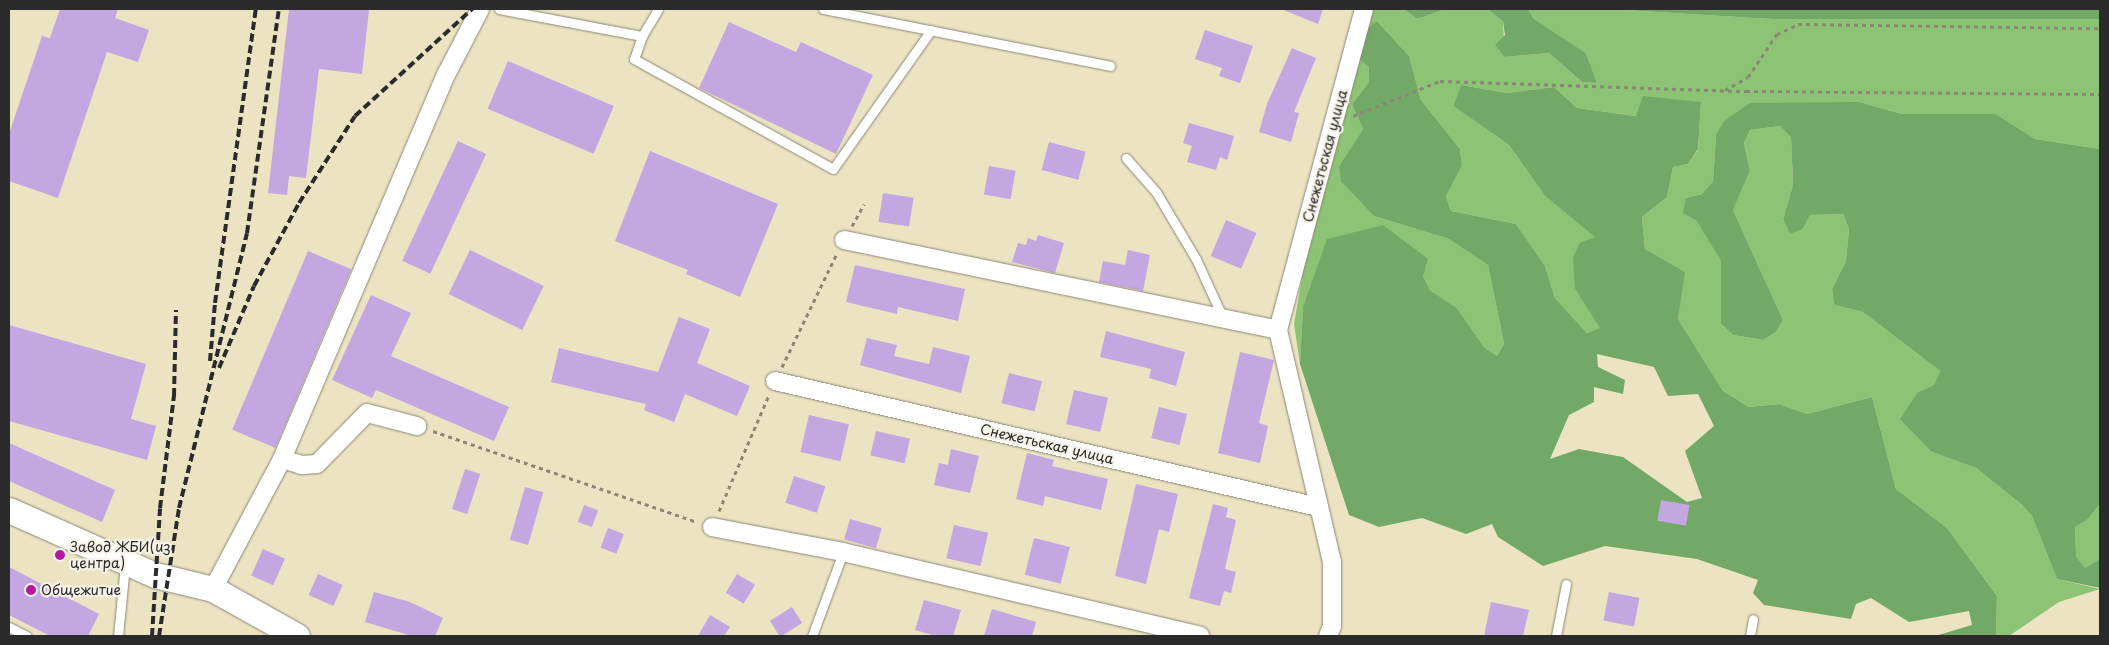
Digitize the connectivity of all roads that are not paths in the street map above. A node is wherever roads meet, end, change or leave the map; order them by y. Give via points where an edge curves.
1 (480, 9) edge
2 (499, 9) edge
3 (658, 9) edge
4 (823, 9) edge
5 (1364, 9) edge
6 (931, 30) junction
7 (642, 36) junction
8 (1110, 66) dead end
9 (1126, 158) dead end
10 (844, 240) dead end
11 (1223, 318) junction
12 (1278, 330) junction
13 (775, 381) dead end
14 (417, 426) road end
15 (282, 459) junction
16 (1318, 507) junction
17 (9, 510) edge
18 (712, 527) road end
19 (843, 552) junction
20 (125, 561) junction
21 (1566, 584) dead end
22 (213, 589) junction
23 (1753, 619) dead end
24 (9, 627) edge
25 (27, 636) edge
26 (118, 636) edge
27 (297, 636) edge
28 (812, 636) edge
29 (1200, 636) edge
30 (1328, 636) edge
31 (1556, 636) edge
32 (1750, 636) edge

1 - 15 street via 447,73
2 - 7 lane
3 - 7 lane
4 - 6 lane
5 - 12 street, Снежетьская улица
6 - 7 lane via 832,169 634,59
6 - 8 lane
9 - 11 lane via 1156,192 1196,259
10 - 11 street
11 - 12 street
12 - 16 street, Снежетьская улица
13 - 16 street, Снежетьская улица
14 - 15 street via 367,414 317,464 302,465
15 - 22 street
16 - 30 street, Снежетьская улица via 1332,562 1332,626
17 - 20 street
18 - 19 street
19 - 28 lane
19 - 29 street
20 - 22 street via 155,575
20 - 26 lane
21 - 31 lane
22 - 27 street
23 - 32 lane
24 - 25 lane

